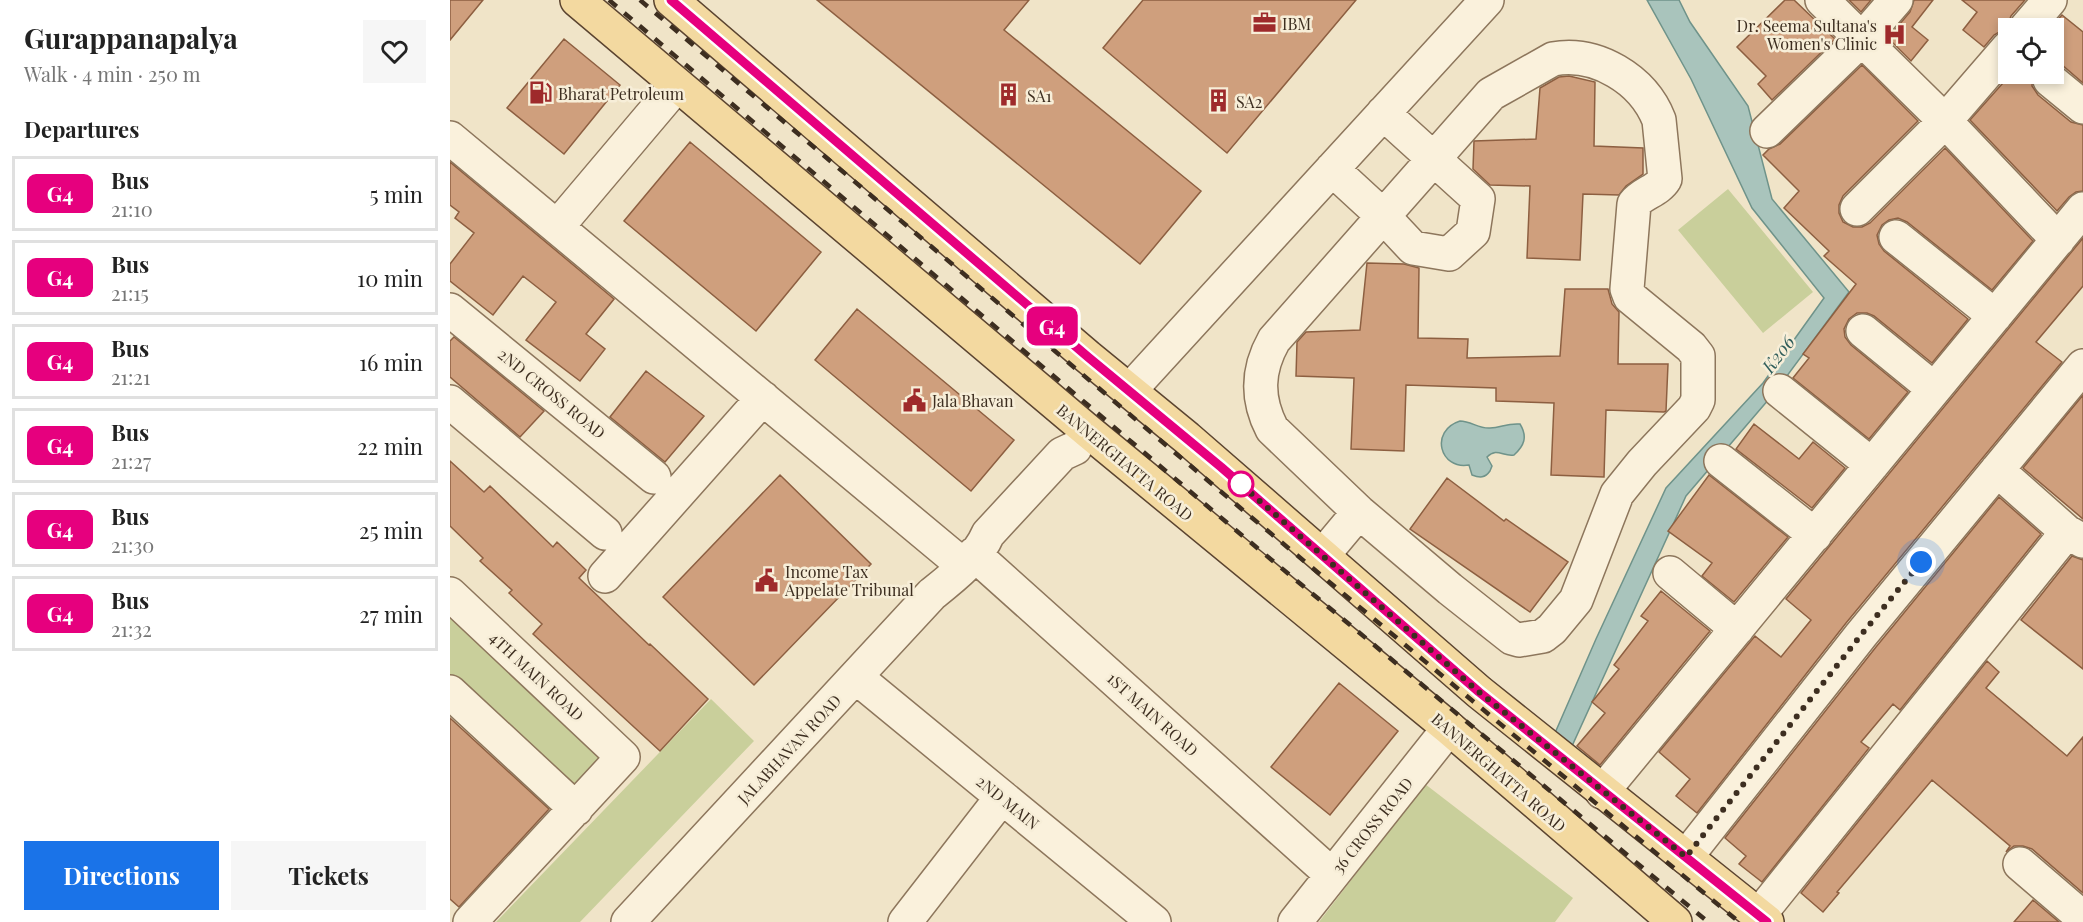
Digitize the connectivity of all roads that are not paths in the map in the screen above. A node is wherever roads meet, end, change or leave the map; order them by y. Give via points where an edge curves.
1 (577, 0) edge
2 (671, 0) edge
3 (1487, 0) edge
4 (1822, 0) edge
5 (1896, 0) edge
6 (2050, 0) edge
7 (2035, 18) edge
8 (1862, 39) junction
9 (1998, 60) edge
10 (2055, 84) edge
11 (677, 85) junction
12 (2083, 107) edge
13 (1383, 113) junction
14 (1945, 121) junction
15 (1767, 131) dead end
16 (450, 138) edge
17 (1433, 159) junction
18 (1332, 169) junction
19 (2083, 209) edge
20 (1857, 210) dead end
21 (1383, 216) junction
22 (557, 227) junction
23 (1896, 237) dead end
24 (2058, 240) junction
25 (450, 310) edge
26 (1995, 316) junction
27 (1863, 331) dead end
28 (2083, 366) edge
29 (1934, 389) junction
30 (1129, 391) junction
31 (1780, 391) dead end
32 (763, 398) junction
33 (450, 402) edge
34 (1082, 440) junction
35 (1721, 461) dead end
36 (1872, 465) junction
37 (1997, 470) junction
38 (654, 477) dead end
39 (1359, 512) junction
40 (605, 533) dead end
41 (1815, 535) junction
42 (2075, 536) edge
43 (1323, 555) junction
44 (969, 560) junction
45 (1670, 573) dead end
46 (605, 576) dead end
47 (450, 594) edge
48 (1737, 629) junction
49 (862, 682) junction
50 (450, 692) edge
51 (1449, 728) junction
52 (1602, 792) junction
53 (1002, 798) junction
54 (576, 809) junction
55 (1686, 857) junction
56 (2020, 864) dead end
57 (1332, 875) junction
58 (2083, 918) edge
59 (1763, 919) edge
60 (470, 922) edge
61 (628, 922) edge
62 (641, 922) edge
63 (905, 922) edge
64 (1154, 922) edge
65 (1295, 922) edge
66 (1675, 922) edge

1 - 11 main road, BANNERGHATTA ROAD
2 - 30 main road
3 - 13 street
4 - 8 street
5 - 8 street
6 - 7 street
8 - 14 street
8 - 15 street
9 - 14 street
10 - 12 street
11 - 22 street
11 - 34 main road, BANNERGHATTA ROAD
13 - 17 street
13 - 18 street
14 - 20 street
14 - 24 street
16 - 22 street, 1ST MAIN ROAD
17 - 21 street
17 - 21 street via 1478,199 1473,232 1449,254 1413,248
17 - 39 street via 1491,94 1554,59 1598,62 1624,76 1642,92 1659,120 1665,179 1634,204 1627,289 1630,297 1698,356 1698,400 1617,494 1578,596 1543,636 1512,638
18 - 21 street
18 - 30 street
19 - 24 street
21 - 39 street via 1274,340 1260,383 1260,399 1272,429
22 - 32 street, 1ST MAIN ROAD
23 - 26 street
24 - 26 street
25 - 38 street, 2ND CROSS ROAD
26 - 29 street
27 - 29 street
28 - 37 street
29 - 36 street
30 - 43 main road
31 - 36 street
32 - 44 street, 1ST MAIN ROAD
32 - 46 street
33 - 40 street
34 - 44 street, JALABHAVAN ROAD via 1069,461 994,541
34 - 51 main road, BANNERGHATTA ROAD
35 - 41 street
36 - 41 street
37 - 42 street
37 - 55 street
39 - 43 street
41 - 48 street
42 - 59 street
43 - 52 main road via 1479,692
44 - 49 street, JALABHAVAN ROAD
44 - 57 street, 1ST MAIN ROAD
44 - 61 street, JALABHAVAN ROAD via 932,594
45 - 48 street
47 - 54 street, 4TH MAIN ROAD via 623,758
48 - 52 street
49 - 53 street, 2ND MAIN
49 - 62 street, JALABHAVAN ROAD
50 - 54 street
51 - 57 street, 36 CROSS ROAD
51 - 66 main road, BANNERGHATTA ROAD
52 - 55 main road
53 - 63 street
53 - 64 street, 2ND MAIN
54 - 60 street
55 - 59 main road
56 - 58 street
57 - 65 street, 36 CROSS ROAD

